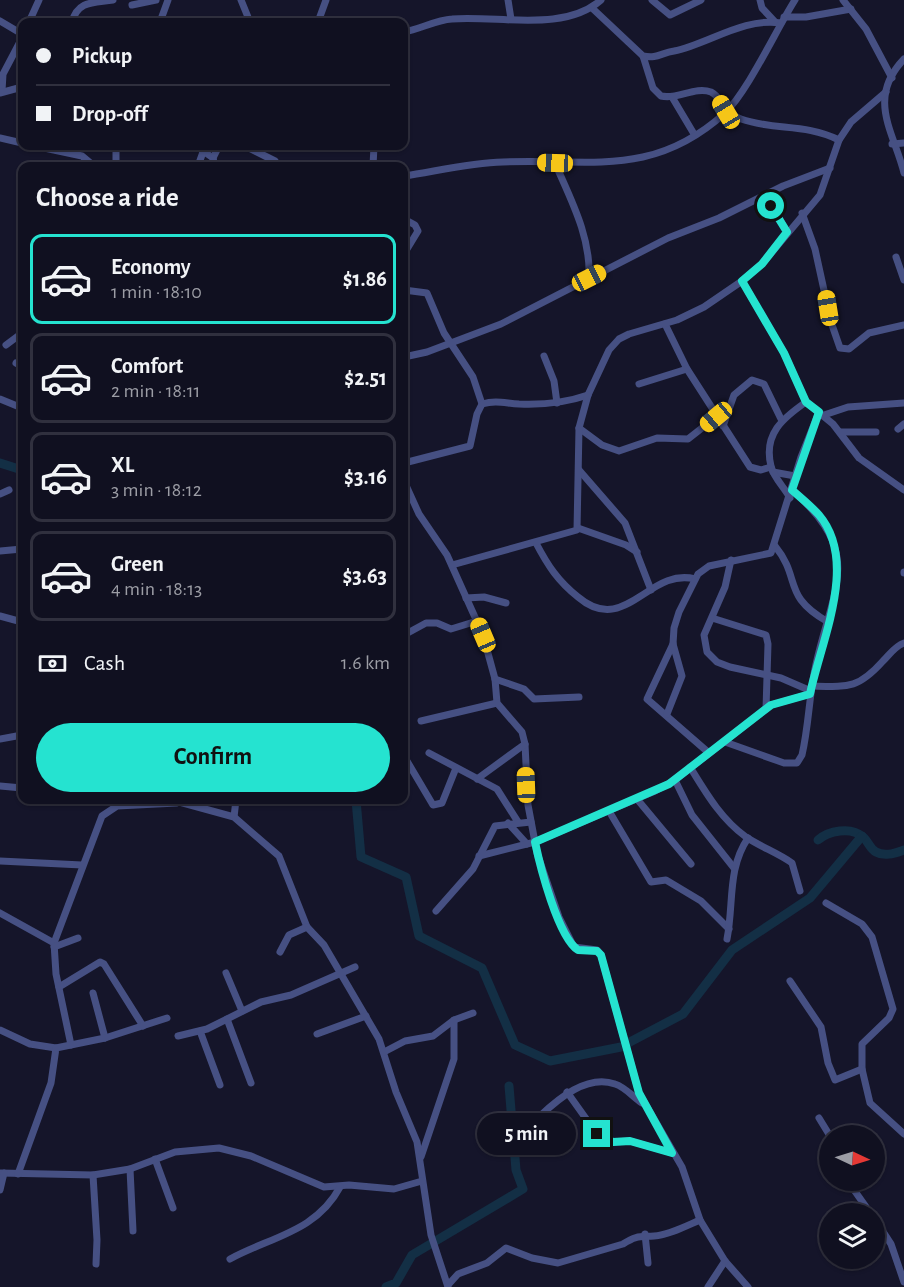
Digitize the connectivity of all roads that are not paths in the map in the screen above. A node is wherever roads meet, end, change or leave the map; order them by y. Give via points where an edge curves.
1 (39, 0) edge
2 (113, 0) edge
3 (156, 0) edge
4 (168, 0) edge
5 (241, 0) edge
6 (326, 0) edge
7 (508, 0) edge
8 (601, 0) edge
9 (652, 0) edge
10 (701, 0) edge
11 (760, 0) edge
12 (795, 0) edge
13 (854, 0) edge
14 (132, 5) dead end
15 (847, 5) edge
16 (592, 8) junction
17 (31, 18) edge
18 (73, 18) edge
19 (161, 18) edge
20 (247, 18) edge
21 (319, 18) edge
22 (511, 19) junction
23 (780, 20) junction
24 (0, 21) edge
25 (408, 31) edge
26 (18, 33) edge
27 (18, 44) edge
28 (643, 56) junction
29 (904, 59) edge
30 (892, 78) junction
31 (18, 88) edge
32 (1, 92) edge
33 (886, 92) junction
34 (672, 96) junction
35 (726, 112) junction
36 (694, 134) junction
37 (0, 138) edge
38 (839, 140) junction
39 (18, 142) edge
40 (904, 143) edge
41 (892, 144) junction
42 (54, 150) edge
43 (201, 150) edge
44 (217, 150) edge
45 (253, 150) edge
46 (203, 152) junction
47 (213, 158) junction
48 (275, 161) dead end
49 (89, 162) edge
50 (199, 162) edge
51 (214, 162) edge
52 (555, 163) junction
53 (830, 168) junction
54 (904, 174) edge
55 (408, 175) edge
56 (761, 197) junction
57 (802, 213) junction
58 (408, 221) edge
59 (787, 232) junction
60 (408, 247) edge
61 (897, 257) dead end
62 (589, 278) junction
63 (904, 279) edge
64 (742, 281) junction
65 (408, 291) edge
66 (664, 324) junction
67 (904, 325) edge
68 (18, 336) edge
69 (452, 343) junction
70 (6, 345) dead end
71 (408, 356) edge
72 (544, 356) dead end
73 (687, 369) junction
74 (639, 384) dead end
75 (588, 395) junction
76 (0, 399) edge
77 (806, 402) junction
78 (557, 403) junction
79 (904, 403) edge
80 (482, 404) junction
81 (18, 406) edge
82 (822, 413) junction
83 (716, 417) junction
84 (781, 419) junction
85 (723, 426) junction
86 (579, 428) junction
87 (840, 432) junction
88 (876, 432) dead end
89 (408, 462) edge
90 (772, 469) junction
91 (579, 470) junction
92 (795, 476) junction
93 (9, 490) dead end
94 (408, 490) edge
95 (904, 490) edge
96 (0, 494) edge
97 (791, 494) junction
98 (578, 528) junction
99 (537, 543) junction
100 (775, 546) junction
101 (18, 549) edge
102 (0, 551) edge
103 (637, 552) junction
104 (731, 560) junction
105 (452, 566) junction
106 (695, 579) junction
107 (651, 590) junction
108 (466, 598) junction
109 (506, 603) dead end
110 (0, 616) edge
111 (712, 618) junction
112 (18, 621) edge
113 (477, 621) junction
114 (828, 622) junction
115 (408, 633) edge
116 (904, 643) edge
117 (673, 644) junction
118 (766, 675) junction
119 (495, 679) junction
120 (811, 690) junction
121 (579, 697) dead end
122 (497, 704) junction
123 (765, 709) junction
124 (667, 714) junction
125 (421, 721) dead end
126 (18, 736) edge
127 (0, 739) edge
128 (725, 742) junction
129 (525, 744) junction
130 (429, 753) dead end
131 (709, 753) junction
132 (408, 763) edge
133 (690, 767) junction
134 (456, 768) junction
135 (477, 779) junction
136 (675, 780) junction
137 (0, 786) edge
138 (18, 788) edge
139 (637, 799) junction
140 (141, 804) edge
141 (192, 804) edge
142 (236, 804) edge
143 (609, 811) junction
144 (234, 817) junction
145 (518, 822) junction
146 (531, 822) junction
147 (508, 823) junction
148 (748, 838) junction
149 (531, 843) junction
150 (479, 856) junction
151 (0, 861) edge
152 (692, 864) dead end
153 (82, 865) junction
154 (734, 868) junction
155 (800, 891) dead end
156 (826, 903) dead end
157 (436, 910) dead end
158 (0, 913) edge
159 (308, 927) junction
160 (729, 930) junction
161 (78, 938) dead end
162 (727, 939) dead end
163 (54, 945) junction
164 (280, 951) dead end
165 (355, 967) dead end
166 (226, 973) dead end
167 (339, 973) junction
168 (790, 981) dead end
169 (59, 987) junction
170 (93, 993) dead end
171 (242, 1011) junction
172 (473, 1013) dead end
173 (366, 1016) junction
174 (167, 1018) dead end
175 (227, 1019) junction
176 (454, 1020) junction
177 (143, 1026) junction
178 (0, 1030) edge
179 (200, 1031) junction
180 (317, 1034) dead end
181 (178, 1036) dead end
182 (105, 1038) junction
183 (71, 1045) junction
184 (56, 1048) junction
185 (384, 1053) junction
186 (862, 1069) junction
187 (251, 1083) dead end
188 (220, 1085) dead end
189 (567, 1092) junction
190 (644, 1104) junction
191 (540, 1116) dead end
192 (819, 1118) dead end
193 (823, 1125) edge
194 (904, 1134) edge
195 (672, 1153) junction
196 (155, 1159) junction
197 (419, 1160) junction
198 (130, 1169) junction
199 (2, 1173) edge
200 (18, 1174) junction
201 (93, 1175) junction
202 (422, 1180) junction
203 (340, 1187) junction
204 (0, 1190) edge
205 (173, 1208) dead end
206 (700, 1220) junction
207 (133, 1231) dead end
208 (645, 1234) junction
209 (885, 1237) edge
210 (904, 1251) edge
211 (896, 1256) junction
212 (230, 1259) dead end
213 (725, 1261) junction
214 (648, 1263) dead end
215 (96, 1264) dead end
216 (904, 1282) edge
217 (448, 1286) edge
218 (708, 1287) edge
219 (747, 1287) edge

1 - 17 street
2 - 18 street via 89,2
3 - 14 street
4 - 19 street
5 - 20 street
6 - 21 street
7 - 22 street
8 - 16 street
9 - 10 street via 670,15
11 - 23 street via 762,8
12 - 23 street
13 - 15 street
15 - 23 street
15 - 30 street via 866,29
16 - 22 street via 555,18
16 - 28 street
22 - 25 street via 451,19
23 - 28 street via 755,23 657,58
23 - 35 street
24 - 26 street
27 - 32 street via 3,74
28 - 34 street via 653,88 661,96
29 - 30 street
30 - 33 street
31 - 32 street
33 - 38 street via 862,110
33 - 41 street via 885,117
34 - 35 street via 712,93
34 - 36 street
35 - 36 street
35 - 38 street via 750,122 808,128
36 - 52 street via 667,149 630,160
37 - 39 street
38 - 53 street
40 - 41 street
41 - 54 street
42 - 49 street via 82,156
43 - 46 street
44 - 47 street
45 - 48 street
46 - 47 street
46 - 50 street
47 - 51 street
52 - 55 street via 504,162
52 - 62 street via 585,233
53 - 56 street
53 - 57 street via 820,195
56 - 59 street
56 - 62 street
57 - 59 street
57 - 67 street via 840,348 849,349 869,333
58 - 60 street via 418,231
59 - 64 street via 762,264
61 - 63 street
62 - 69 street via 501,324
64 - 66 street via 704,307
64 - 77 street via 784,353
65 - 69 street via 427,293 435,316
66 - 73 street
66 - 75 street via 620,339 601,364
68 - 70 street
69 - 71 street
69 - 80 street via 473,377
72 - 78 street
73 - 74 street
73 - 83 street
75 - 78 street
75 - 86 street
76 - 81 street
77 - 82 street
77 - 84 street
78 - 80 street via 517,404 499,400
79 - 82 street
80 - 89 street via 470,446
82 - 87 street
82 - 92 street
83 - 85 street
83 - 86 street via 688,440 657,438 619,452
84 - 85 street via 764,384 752,380 734,395
84 - 90 street via 773,437
85 - 90 street via 750,468
86 - 91 street
87 - 88 street
87 - 95 street via 859,458
90 - 92 street
90 - 97 street
91 - 98 street
91 - 103 street via 625,523
92 - 97 street
93 - 96 street
94 - 105 street via 418,514
97 - 100 street
97 - 114 street via 820,516 834,546 837,582
98 - 99 street
98 - 103 street
99 - 105 street
99 - 107 street via 556,578 596,608 616,609
100 - 104 street via 767,555
100 - 114 street via 802,604
101 - 102 street
103 - 107 street
104 - 106 street via 704,568
104 - 111 street
105 - 108 street
106 - 107 street via 676,578
106 - 117 street via 678,612
108 - 109 street via 484,597
108 - 113 street
110 - 112 street
111 - 118 street via 766,635
111 - 118 street via 704,635 711,658 729,667
113 - 115 street via 451,628 426,623
113 - 119 street
114 - 120 street
116 - 120 street via 895,647 863,681 849,687
117 - 124 street via 682,676
117 - 124 street via 647,699
118 - 120 street
118 - 123 street
119 - 121 street via 524,689 534,699
119 - 122 street
120 - 123 street
120 - 128 street via 805,743 797,763 784,763
122 - 125 street
122 - 129 street via 522,732
123 - 128 street
124 - 131 street
126 - 127 street
128 - 131 street
129 - 135 street
129 - 146 street
130 - 134 street
131 - 133 street
132 - 134 street via 433,805 442,804
133 - 136 street
133 - 148 street via 722,815
134 - 135 street
135 - 145 street via 497,789
136 - 139 street
136 - 154 street via 692,815
137 - 138 street
139 - 143 street
139 - 152 street
140 - 153 street via 117,806 102,816
141 - 144 street
142 - 144 street
143 - 149 street
143 - 160 street via 651,882 666,880 694,897 710,907
144 - 159 street via 276,852
145 - 146 street
145 - 147 street
146 - 149 street
147 - 149 street
147 - 150 street via 495,826
148 - 154 street
148 - 155 street via 792,863
149 - 150 street
149 - 190 street via 570,940 578,950 597,951 601,955
150 - 157 street via 463,882
151 - 153 street
153 - 163 street
154 - 160 street
156 - 186 street via 862,924 872,937 892,1001 889,1018 862,1044
158 - 163 street
159 - 164 street via 289,935
159 - 167 street via 324,945
160 - 162 street
161 - 163 street
163 - 169 street
165 - 167 street
166 - 171 street
167 - 171 street
167 - 173 street
168 - 186 street via 821,1027 835,1080
169 - 177 street via 100,962
169 - 183 street
170 - 182 street
171 - 175 street
172 - 176 street
173 - 180 street
173 - 185 street
174 - 177 street
175 - 179 street
175 - 187 street
176 - 185 street via 433,1036 405,1041
176 - 197 street via 454,1059
177 - 182 street
178 - 184 street via 30,1044
179 - 181 street
179 - 188 street
182 - 183 street
183 - 184 street
184 - 200 street via 51,1083
185 - 197 street via 417,1142
186 - 194 street via 870,1103
189 - 190 street via 608,1082
189 - 191 street
189 - 195 street via 597,1134 613,1142 630,1141
190 - 195 street
192 - 193 street
195 - 206 street via 682,1167
196 - 198 street
196 - 203 street via 175,1152 230,1149 324,1187
196 - 205 street
197 - 202 street
198 - 201 street
198 - 207 street
199 - 200 street
199 - 204 street
200 - 201 street
201 - 215 street
202 - 203 street via 394,1189
202 - 217 street via 430,1234
203 - 212 street via 329,1204 299,1230
206 - 208 street via 655,1236
206 - 213 street
208 - 214 street
208 - 217 street via 558,1263 506,1248 487,1263 458,1274
209 - 211 street
210 - 211 street
211 - 216 street
213 - 218 street
213 - 219 street

